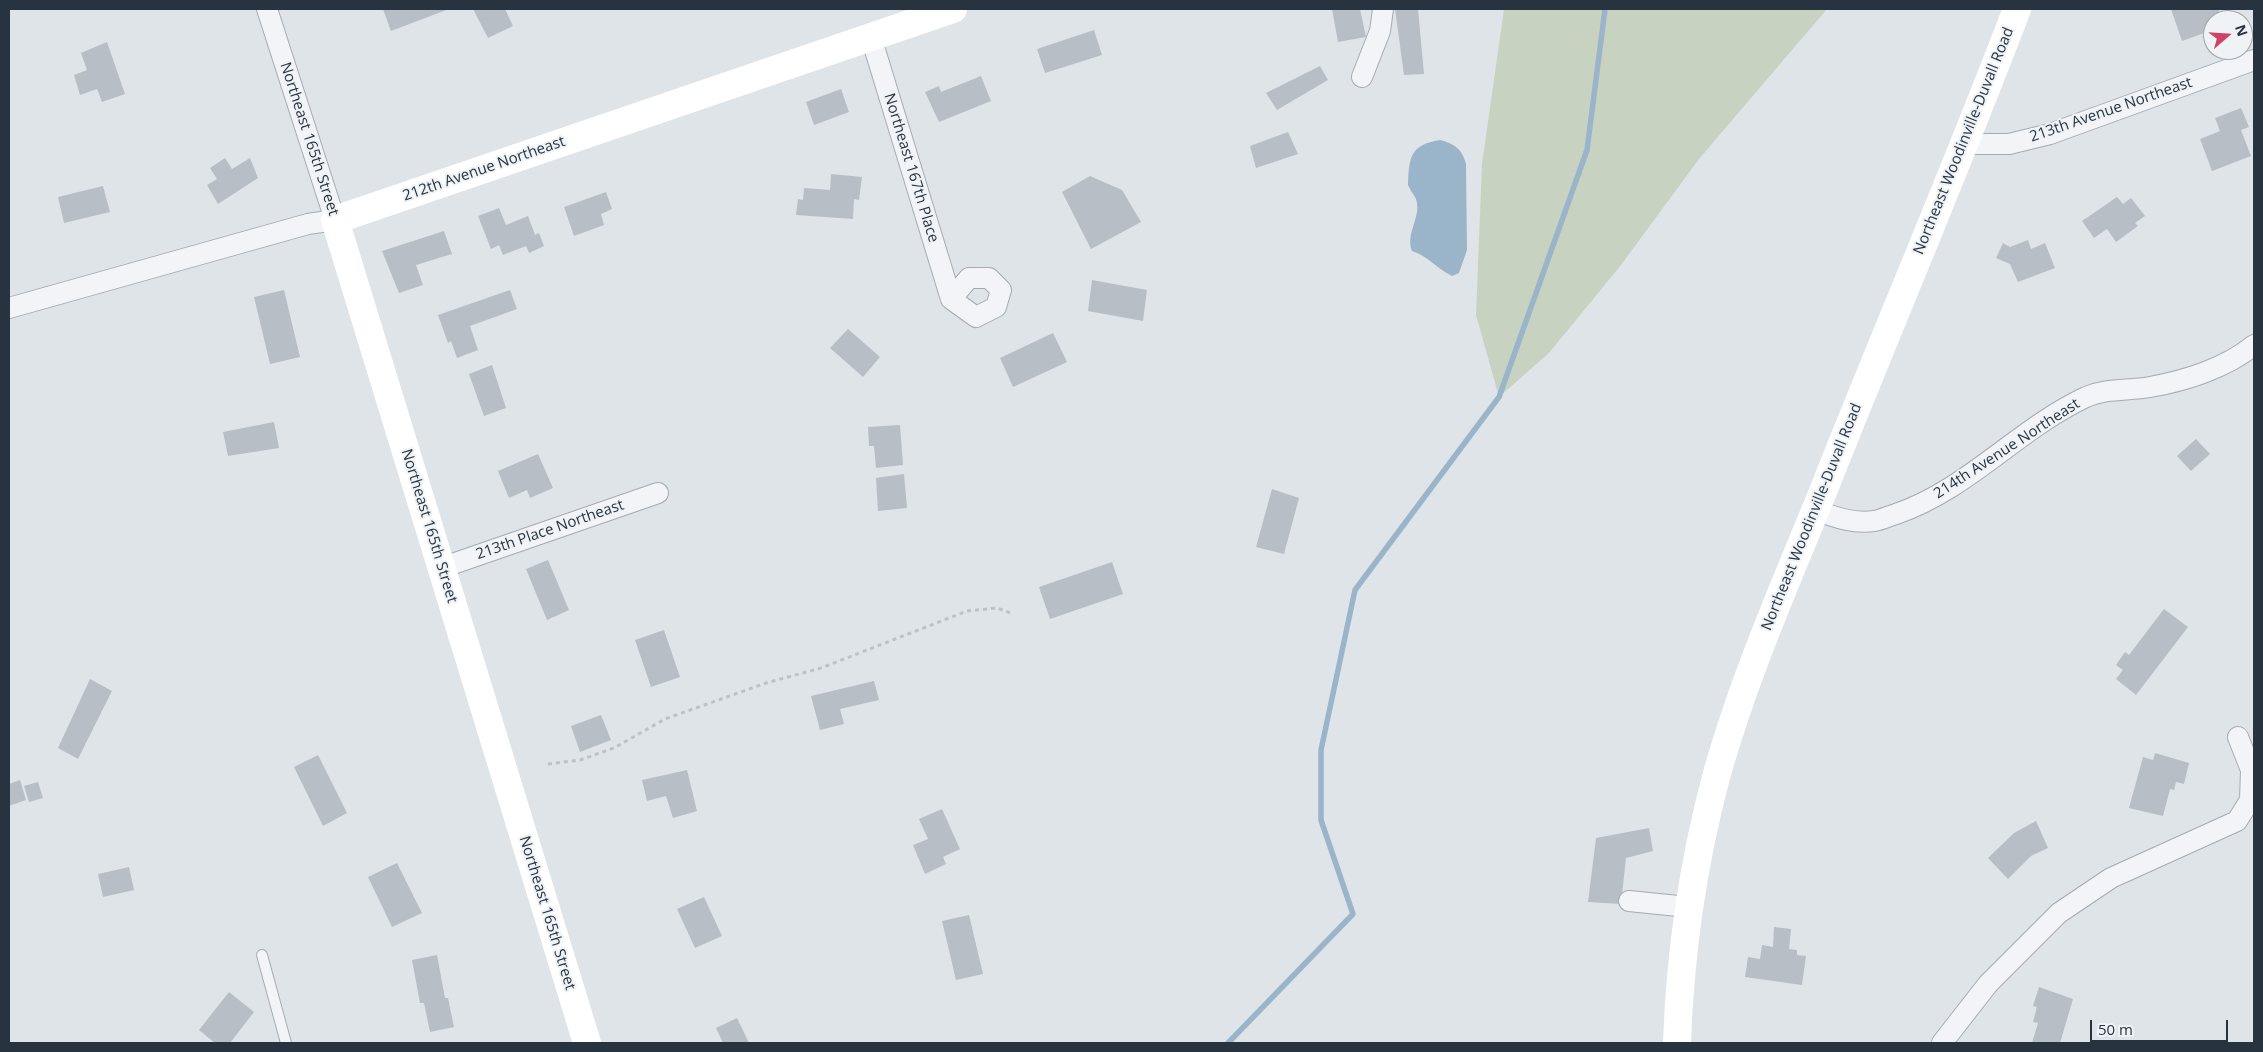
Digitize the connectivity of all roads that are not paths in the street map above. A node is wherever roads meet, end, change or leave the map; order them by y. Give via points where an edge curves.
1 (267, 9) edge
2 (953, 9) edge
3 (1384, 9) edge
4 (2016, 9) edge
5 (871, 37) junction
6 (2254, 60) edge
7 (1362, 77) dead end
8 (1965, 144) junction
9 (335, 220) junction
10 (951, 299) dead end
11 (9, 308) edge
12 (2254, 345) edge
13 (658, 492) dead end
14 (1815, 510) junction
15 (442, 568) junction
16 (2238, 737) dead end
17 (1629, 901) dead end
18 (1688, 907) junction
19 (262, 955) dead end
20 (286, 1043) edge
21 (587, 1043) edge
22 (1677, 1043) edge
23 (1942, 1043) edge

1 - 9 street, Northeast 165th Street
2 - 5 street, 212th Avenue Northeast
3 - 7 street via 1380,30
4 - 8 street, Northeast Woodinville-Duvall Road
5 - 9 street, 212th Avenue Northeast
5 - 10 street, Northeast 167th Place
6 - 8 street, 213th Avenue Northeast via 2050,134 2009,144
8 - 14 street, Northeast Woodinville-Duvall Road
9 - 11 street, 212th Avenue Northeast via 299,227
9 - 15 street, Northeast 165th Street
12 - 14 street, 214th Avenue Northeast via 2229,362 2204,372 2150,387 2107,390 2087,397 2045,421 1936,496 1907,510 1875,521 1850,521
13 - 15 street, 213th Place Northeast
14 - 18 street, Northeast Woodinville-Duvall Road via 1728,736 1705,822
15 - 21 street, Northeast 165th Street
16 - 23 street via 2251,770 2250,800 2237,821 2111,878 2059,913 1988,984
17 - 18 street
18 - 22 street, Northeast Woodinville-Duvall Road
19 - 20 lane

